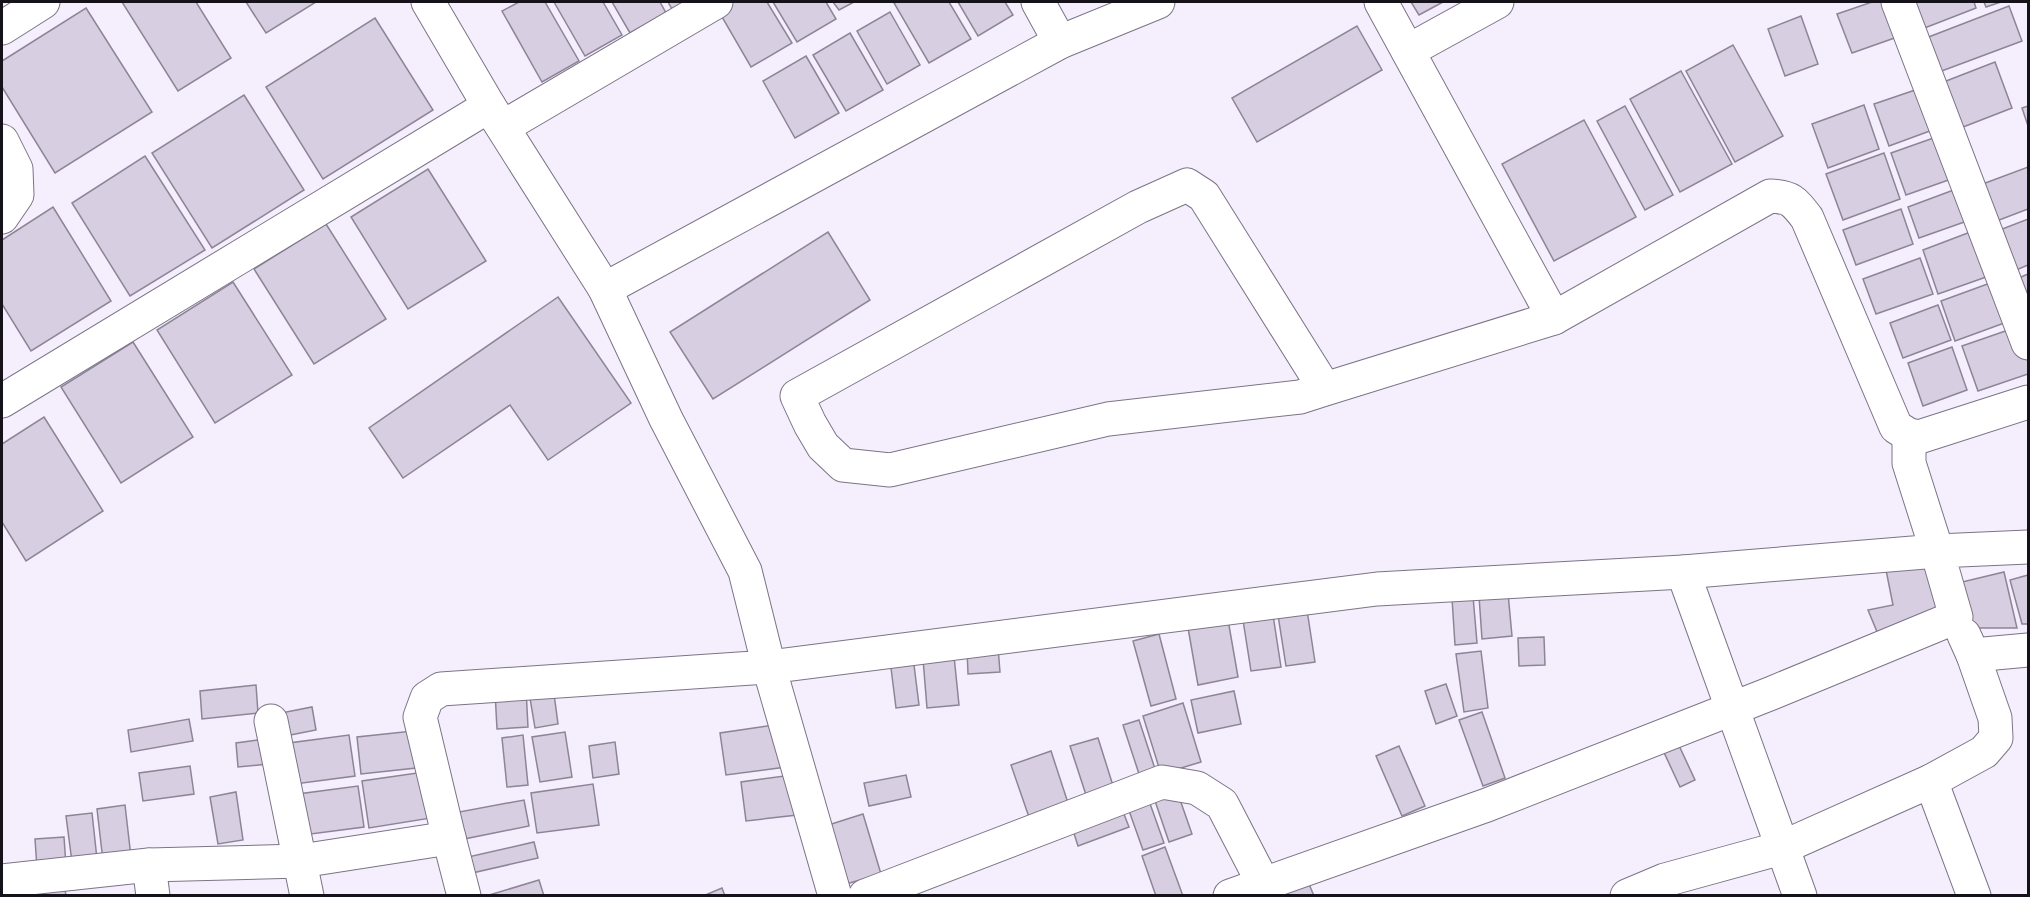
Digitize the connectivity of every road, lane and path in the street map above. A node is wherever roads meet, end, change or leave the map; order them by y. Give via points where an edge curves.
1 (43, 2) edge
2 (428, 2) edge
3 (716, 2) edge
4 (1038, 2) edge
5 (1158, 2) edge
6 (1381, 2) edge
7 (1497, 2) edge
8 (1898, 2) edge
9 (2, 28) edge
10 (1060, 42) junction
11 (1408, 51) junction
12 (496, 117) junction
13 (2, 141) edge
14 (2, 217) edge
15 (605, 289) junction
16 (1554, 318) junction
17 (2028, 343) edge
18 (1325, 389) junction
19 (2, 401) edge
20 (2028, 402) edge
21 (1909, 449) junction
22 (1934, 541) junction
23 (2028, 547) edge
24 (1683, 572) junction
25 (1956, 617) junction
26 (2028, 650) edge
27 (765, 652) junction
28 (1973, 655) junction
29 (1732, 709) junction
30 (271, 721) dead end
31 (1931, 781) junction
32 (449, 838) junction
33 (1781, 848) junction
34 (301, 861) junction
35 (151, 880) edge
36 (2, 881) edge
37 (1263, 883) junction
38 (307, 896) edge
39 (464, 896) edge
40 (834, 896) edge
41 (865, 896) edge
42 (1230, 896) edge
43 (1627, 896) edge
44 (1800, 896) edge
45 (1974, 896) edge

1 - 9 street
2 - 12 street
3 - 12 street
4 - 10 street
5 - 10 street
6 - 11 street
7 - 11 street
8 - 17 street
10 - 15 street
11 - 16 street
12 - 15 street
12 - 19 street
13 - 14 street via 16,169 17,195
15 - 27 street via 666,419 746,572
16 - 18 street
16 - 21 street via 1770,196 1784,197 1794,201 1807,218 1890,414
18 - 18 street via 1300,397 1108,418 890,470 843,465 823,446 797,396 1138,207 1187,184 1204,196
20 - 21 street via 1919,437
21 - 22 street
22 - 23 street
22 - 24 street
22 - 25 street
24 - 27 street via 1377,589
24 - 29 street
25 - 28 street
25 - 29 street
26 - 28 street
27 - 32 street via 441,689 427,698 420,717
27 - 40 street
28 - 31 street via 1995,718 1996,738 1984,752
29 - 33 street
29 - 37 street via 1487,805
30 - 34 street
31 - 33 street
31 - 45 street
32 - 34 street
32 - 39 street
33 - 43 street via 1665,880
33 - 44 street
34 - 35 street
34 - 38 street
35 - 36 street
37 - 41 street via 1222,804 1197,788 1162,782
37 - 42 street

